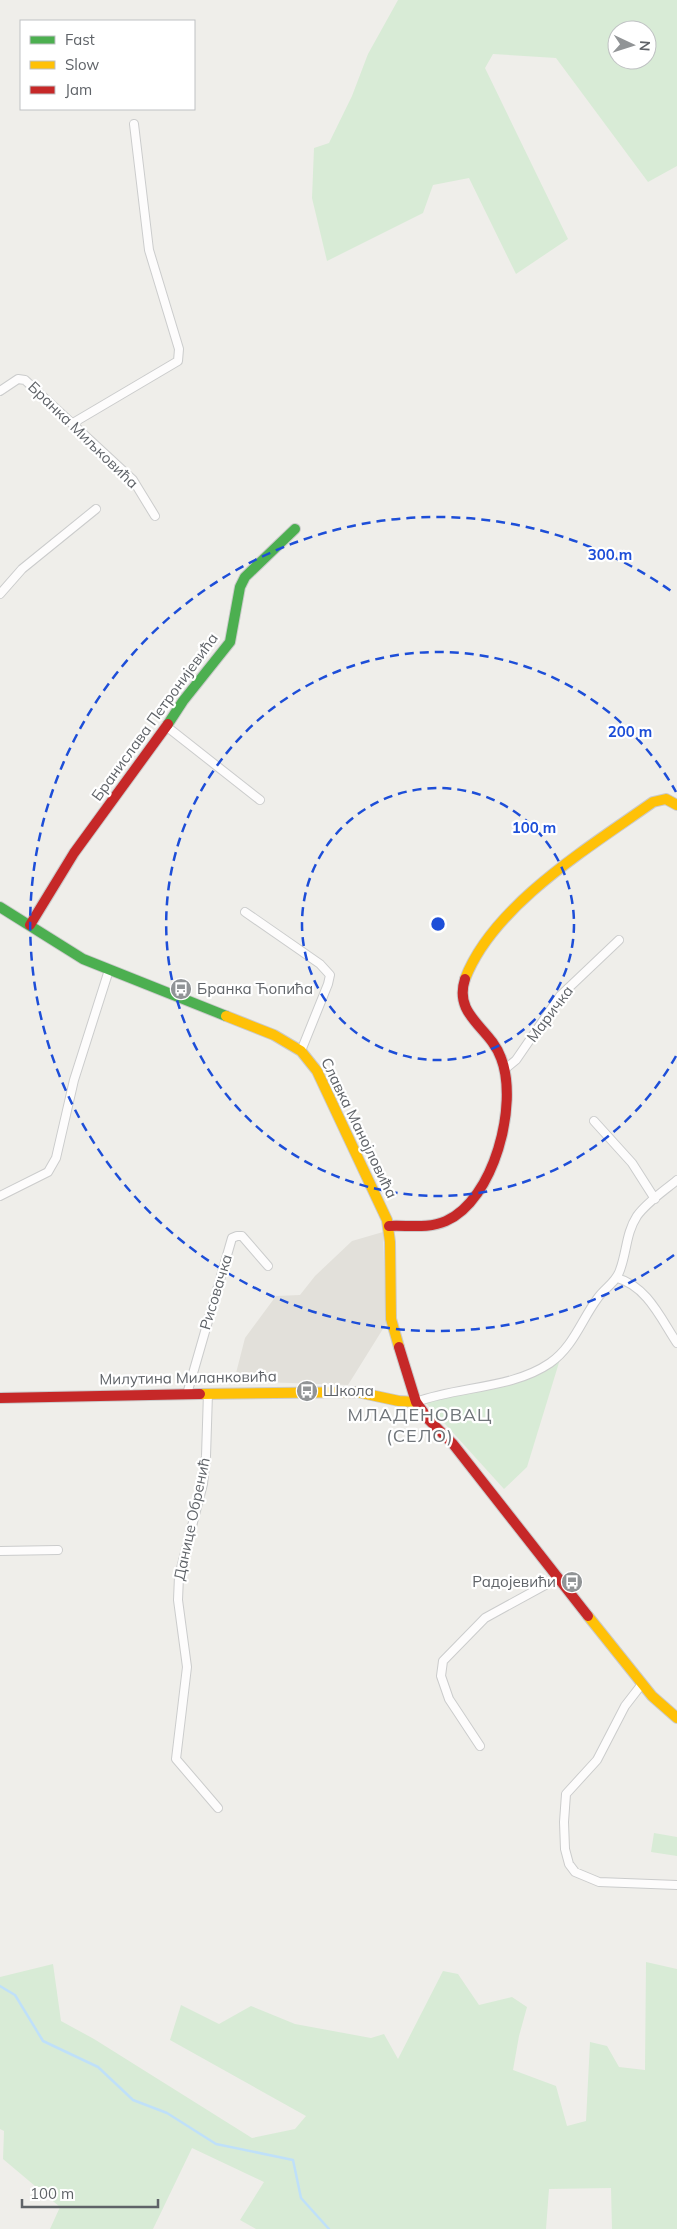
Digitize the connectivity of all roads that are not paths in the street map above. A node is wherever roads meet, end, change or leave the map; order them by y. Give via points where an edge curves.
1 (134, 124) dead end
2 (0, 392) edge
3 (73, 423) junction
4 (96, 509) dead end
5 (155, 516) dead end
6 (295, 529) dead end
7 (0, 594) edge
8 (166, 726) junction
9 (260, 800) dead end
10 (677, 805) edge
11 (0, 907) edge
12 (245, 912) dead end
13 (30, 924) junction
14 (619, 940) dead end
15 (109, 970) junction
16 (301, 1051) junction
17 (505, 1069) junction
18 (594, 1121) dead end
19 (677, 1180) edge
20 (0, 1196) edge
21 (655, 1199) junction
22 (388, 1226) junction
23 (268, 1266) dead end
24 (617, 1278) junction
25 (677, 1343) edge
26 (208, 1393) junction
27 (187, 1394) junction
28 (0, 1398) edge
29 (416, 1402) junction
30 (58, 1550) dead end
31 (0, 1551) edge
32 (558, 1578) junction
33 (642, 1684) junction
34 (677, 1718) edge
35 (480, 1746) dead end
36 (218, 1808) dead end
37 (677, 1885) edge

1 - 3 street via 149,250 178,350 178,361
2 - 3 street, Бранка Миљковића via 18,379 25,380
3 - 5 street, Бранка Миљковића via 133,480
4 - 7 street via 22,569
6 - 8 street, Бранислава Петронијевића via 245,578 240,587 230,642
8 - 9 street
8 - 13 street, Бранислава Петронијевића via 74,853
10 - 17 street via 669,799 653,802 540,882 512,909 483,947 466,974 462,999 465,1009 494,1040
11 - 13 street, Славка Манојловића
12 - 16 street via 320,964 330,975
13 - 15 street, Славка Манојловића via 64,948
14 - 17 street, Маричка via 560,996 516,1060
15 - 16 street, Славка Манојловића via 266,1031
15 - 20 street via 74,1080 56,1158 48,1172
16 - 22 street, Славка Манојловића via 324,1084
17 - 22 street via 508,1092 505,1124 472,1201 456,1216 439,1223
18 - 21 street via 632,1164
19 - 21 street
21 - 24 street via 641,1210 631,1227
22 - 29 street, Славка Манојловића via 391,1319
23 - 27 street, Рисовачка via 244,1238 232,1238
24 - 25 street via 642,1292
24 - 29 street via 596,1300 569,1345 550,1364 507,1382 440,1394
26 - 27 street, Милутина Миланковића
26 - 29 street, Милутина Миланковића via 348,1391
26 - 36 street, Данице Обренић via 202,1484 179,1576 178,1600 187,1668 176,1759
27 - 28 street, Милутина Миланковића
29 - 32 street
30 - 31 street
32 - 33 street
32 - 35 street via 485,1618 443,1661 440,1676 449,1699
33 - 34 street
33 - 37 street via 626,1706 597,1760 566,1794 565,1849 575,1872 599,1882

